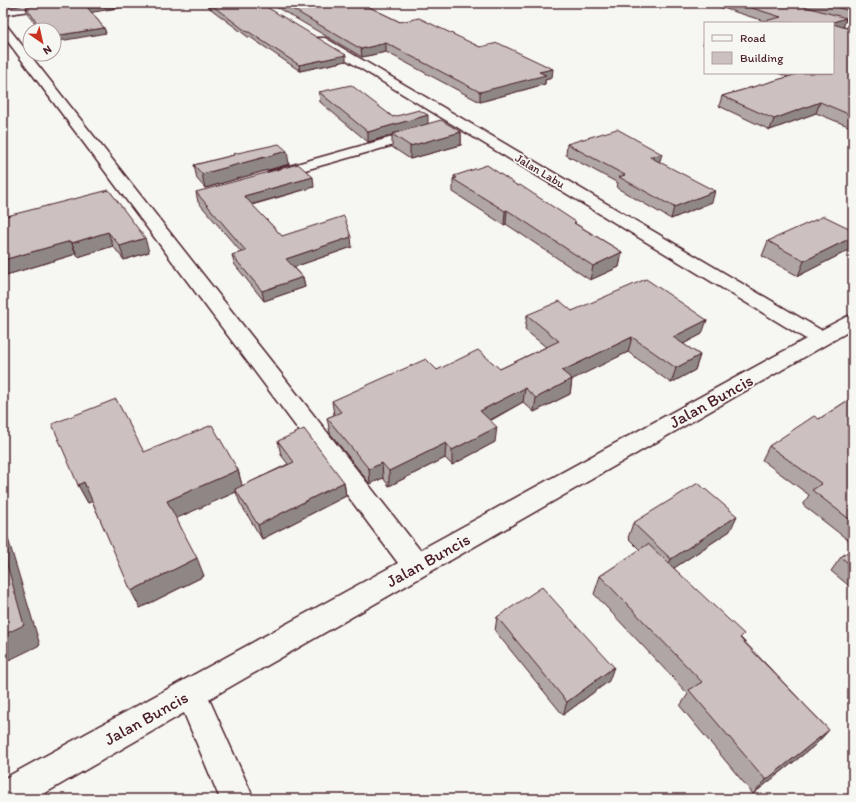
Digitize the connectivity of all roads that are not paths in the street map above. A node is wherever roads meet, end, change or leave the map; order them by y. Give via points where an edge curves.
1 (61, 3) edge
2 (775, 3) edge
3 (3, 12) edge
4 (853, 26) edge
5 (3, 28) edge
6 (306, 31) edge
7 (459, 122) junction
8 (258, 179) edge
9 (853, 321) edge
10 (821, 339) junction
11 (417, 567) junction
12 (191, 693) junction
13 (3, 798) edge
14 (237, 799) edge

1 - 3 street
2 - 4 street
5 - 11 street
6 - 7 street, Jalan Labu
7 - 8 street
7 - 10 street, Jalan Labu
9 - 10 street, Jalan Buncis
10 - 11 street, Jalan Buncis
11 - 12 street, Jalan Buncis
12 - 13 street, Jalan Buncis
12 - 14 street

